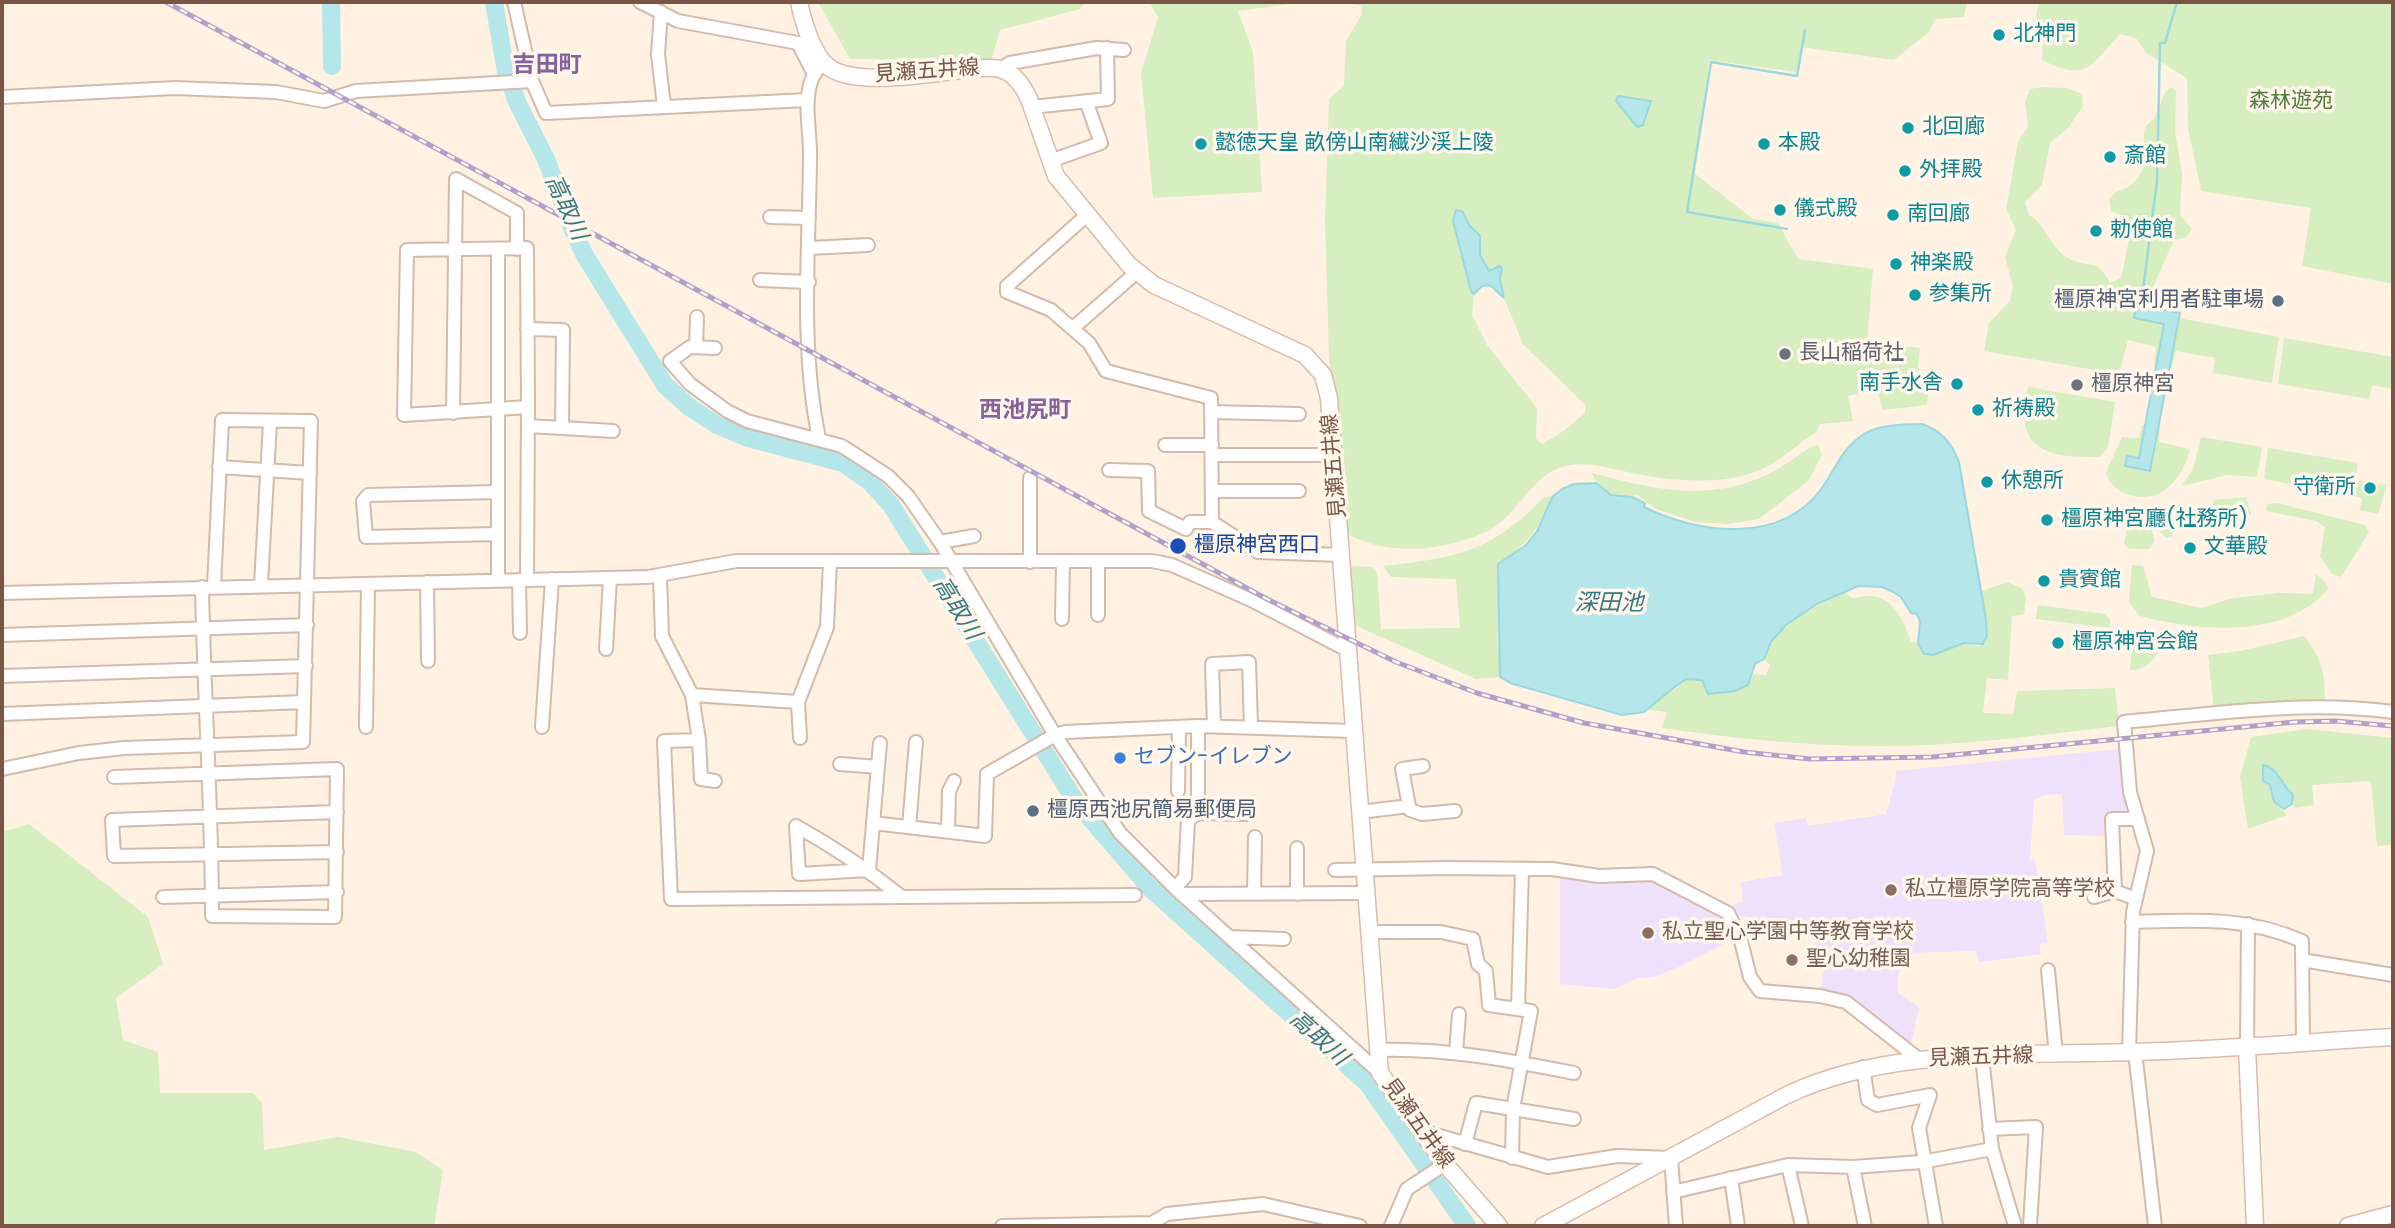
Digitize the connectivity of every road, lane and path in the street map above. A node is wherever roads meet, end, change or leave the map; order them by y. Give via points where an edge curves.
1 (514, 2) edge
2 (640, 2) edge
3 (799, 2) edge
4 (661, 12) junction
5 (1107, 48) junction
6 (1124, 50) dead end
7 (819, 69) junction
8 (1000, 69) junction
9 (529, 82) junction
10 (2, 97) edge
11 (807, 100) junction
12 (1086, 101) junction
13 (664, 106) junction
14 (1032, 107) junction
15 (1050, 161) junction
16 (1087, 215) junction
17 (771, 217) dead end
18 (810, 218) junction
19 (868, 245) dead end
20 (517, 248) junction
21 (809, 248) junction
22 (498, 249) junction
23 (454, 251) junction
24 (1137, 272) junction
25 (760, 280) dead end
26 (808, 282) junction
27 (696, 317) dead end
28 (527, 328) junction
29 (1073, 328) junction
30 (696, 347) junction
31 (715, 348) dead end
32 (528, 407) junction
33 (497, 410) junction
34 (453, 412) junction
35 (1211, 412) junction
36 (1299, 414) dead end
37 (270, 422) junction
38 (528, 426) junction
39 (562, 428) junction
40 (613, 431) dead end
41 (819, 438) junction
42 (1166, 445) dead end
43 (1212, 450) junction
44 (1334, 455) junction
45 (219, 467) junction
46 (267, 470) junction
47 (1109, 470) dead end
48 (310, 472) junction
49 (1030, 478) dead end
50 (1212, 491) junction
51 (1299, 491) dead end
52 (497, 492) junction
53 (1212, 522) junction
54 (497, 534) junction
55 (974, 536) dead end
56 (940, 542) junction
57 (1342, 555) junction
58 (830, 562) junction
59 (1030, 562) junction
60 (1063, 562) junction
61 (1098, 562) junction
62 (948, 563) junction
63 (660, 576) junction
64 (552, 579) junction
65 (610, 579) junction
66 (498, 580) junction
67 (523, 580) junction
68 (427, 582) junction
69 (308, 584) junction
70 (368, 584) junction
71 (261, 585) junction
72 (208, 586) junction
73 (2, 593) edge
74 (1098, 615) dead end
75 (1062, 619) dead end
76 (307, 625) junction
77 (203, 628) junction
78 (520, 633) dead end
79 (2, 635) edge
80 (606, 649) dead end
81 (1348, 650) junction
82 (428, 661) dead end
83 (306, 666) junction
84 (205, 669) junction
85 (2, 676) edge
86 (692, 695) junction
87 (304, 702) junction
88 (798, 702) junction
89 (205, 706) junction
90 (2393, 712) edge
91 (2, 714) edge
92 (1198, 726) junction
93 (1214, 726) junction
94 (366, 727) dead end
95 (542, 727) dead end
96 (1179, 727) junction
97 (1251, 727) junction
98 (1353, 731) junction
99 (1053, 736) junction
100 (800, 738) dead end
101 (699, 740) junction
102 (916, 742) dead end
103 (207, 743) junction
104 (880, 743) dead end
105 (840, 764) dead end
106 (1423, 766) dead end
107 (878, 767) junction
108 (2, 769) edge
109 (208, 773) junction
110 (114, 777) dead end
111 (715, 781) dead end
112 (954, 781) dead end
113 (1178, 790) dead end
114 (1409, 806) junction
115 (1455, 811) dead end
116 (337, 812) junction
117 (1198, 813) junction
118 (1360, 813) junction
119 (1246, 814) dead end
120 (210, 817) junction
121 (2138, 819) junction
122 (873, 823) junction
123 (909, 827) junction
124 (948, 831) junction
125 (1255, 837) dead end
126 (1297, 848) dead end
127 (337, 852) junction
128 (212, 855) junction
129 (1364, 869) junction
130 (1522, 869) junction
131 (869, 870) junction
132 (1335, 870) dead end
133 (1178, 891) junction
134 (2115, 891) junction
135 (337, 892) junction
136 (1254, 893) junction
137 (1366, 893) junction
138 (1297, 894) junction
139 (212, 895) junction
140 (1135, 895) dead end
141 (163, 897) dead end
142 (902, 897) junction
143 (2094, 897) dead end
144 (2136, 899) junction
145 (2132, 922) junction
146 (2248, 924) junction
147 (1370, 932) junction
148 (1230, 937) junction
149 (1284, 939) dead end
150 (2302, 960) junction
151 (2048, 970) dead end
152 (2393, 975) edge
153 (1518, 1009) junction
154 (1459, 1014) dead end
155 (2393, 1037) edge
156 (2303, 1043) junction
157 (2247, 1047) junction
158 (1378, 1050) junction
159 (1456, 1053) junction
160 (2132, 1053) junction
161 (2056, 1055) junction
162 (1982, 1057) junction
163 (1920, 1060) junction
164 (1521, 1063) junction
165 (1863, 1067) junction
166 (1380, 1073) junction
167 (1574, 1073) dead end
168 (1513, 1110) junction
169 (1574, 1119) dead end
170 (1989, 1129) junction
171 (1419, 1130) junction
172 (1465, 1144) junction
173 (1992, 1149) junction
174 (1512, 1158) junction
175 (1671, 1158) junction
176 (1923, 1161) junction
177 (1442, 1165) junction
178 (1788, 1165) junction
179 (1853, 1167) junction
180 (1731, 1178) junction
181 (1673, 1192) junction
182 (2393, 1214) edge
183 (1313, 1221) edge
184 (1002, 1226) edge
185 (1360, 1226) edge
186 (1391, 1226) edge
187 (1499, 1226) edge
188 (1543, 1226) edge
189 (1676, 1226) edge
190 (1738, 1226) edge
191 (1802, 1226) edge
192 (1865, 1226) edge
193 (1936, 1226) edge
194 (2015, 1226) edge
195 (2030, 1226) edge
196 (2155, 1226) edge
197 (2255, 1226) edge
198 (2348, 1226) edge

1 - 9 street
2 - 4 street
3 - 7 main road
4 - 7 street via 678,21 798,43
4 - 13 street via 658,54
5 - 6 street
5 - 8 street
5 - 12 street via 1108,99
7 - 8 main road, 見瀬五井線 via 861,76
7 - 11 street
8 - 14 main road, 見瀬五井線 via 1023,87
9 - 10 street via 356,91 324,101 276,92 175,88
9 - 13 street via 546,113
11 - 13 street
11 - 18 street
12 - 14 street
12 - 15 street via 1101,143
14 - 15 main road, 見瀬五井線
15 - 16 main road, 見瀬五井線 via 1062,185
16 - 24 main road, 見瀬五井線
16 - 29 street via 1007,286 1006,292 1039,303
17 - 18 street
18 - 21 street
19 - 21 street
20 - 22 street
20 - 23 street via 517,213 456,179
20 - 28 street via 527,248
21 - 26 street
22 - 23 street
22 - 33 street
23 - 34 street
23 - 34 street via 407,250 404,415
24 - 29 street
24 - 44 main road, 見瀬五井線 via 1184,300 1305,355 1327,386
25 - 26 street
26 - 41 street via 812,391
27 - 30 street
28 - 32 street
28 - 39 street via 563,330
29 - 35 street via 1107,371 1211,398
30 - 31 street
30 - 41 street via 670,361 707,398 747,421
32 - 33 street
32 - 38 street
33 - 34 street
33 - 52 street
35 - 36 street
35 - 43 street
37 - 45 street via 222,420
37 - 46 street
37 - 48 street via 311,422
38 - 39 street
38 - 67 street
39 - 40 street
41 - 56 street via 866,458 888,475
42 - 43 street
43 - 44 street
43 - 50 street
44 - 57 main road, 見瀬五井線
45 - 46 street
45 - 72 street
46 - 48 street
46 - 71 street
47 - 53 street via 1148,471 1149,511 1186,529 1190,522
48 - 69 street
49 - 59 street
50 - 51 street
50 - 53 street
52 - 54 street
52 - 54 street via 368,495 363,501 366,537
53 - 57 street via 1258,552
54 - 66 street
55 - 56 street
56 - 62 street
57 - 81 main road, 見瀬五井線
58 - 62 street
58 - 63 street via 725,561
58 - 88 street via 827,627
59 - 60 street
59 - 62 street
60 - 61 street
60 - 75 street
61 - 74 street
61 - 81 street via 1172,565 1261,604
62 - 99 street
63 - 65 street
63 - 86 street via 662,636
64 - 65 street
64 - 67 street
64 - 95 street
65 - 80 street
66 - 67 street
66 - 68 street
67 - 78 street
68 - 70 street
68 - 82 street
69 - 70 street
69 - 71 street
69 - 76 street
70 - 94 street
71 - 72 street
72 - 73 street
72 - 77 street
76 - 77 street
76 - 83 street
77 - 79 street
77 - 84 street
81 - 98 main road, 見瀬五井線
83 - 84 street
83 - 87 street
84 - 85 street
84 - 89 street
86 - 88 street
86 - 101 street
87 - 89 street
87 - 103 street via 303,742
88 - 100 street
89 - 91 street
89 - 103 street
90 - 121 street via 2264,709 2124,722 2129,782
92 - 93 street
92 - 96 street
92 - 117 street
93 - 97 street
93 - 97 street via 1212,664 1249,662
96 - 99 street
96 - 113 street
97 - 98 street
98 - 118 main road, 見瀬五井線
99 - 124 street via 987,774 985,836
99 - 133 street via 1114,825
101 - 111 street via 701,779
101 - 142 street via 664,741 671,899
102 - 123 street
103 - 108 street via 79,753
103 - 109 street
104 - 107 street
105 - 107 street
106 - 114 street via 1402,769
107 - 122 street
109 - 110 street
109 - 116 street via 337,769
109 - 120 street
112 - 124 street via 949,791
114 - 115 street via 1422,814
114 - 118 street
116 - 120 street
116 - 127 street
117 - 119 street
117 - 133 street via 1188,820 1185,877
118 - 129 main road, 見瀬五井線
120 - 128 street
120 - 128 street via 112,820 114,856
121 - 134 street via 2112,819
121 - 144 street via 2147,851
122 - 123 street
122 - 131 street
123 - 124 street
125 - 136 street
126 - 138 street
127 - 128 street
127 - 135 street
128 - 139 street
129 - 130 street
129 - 132 street
129 - 137 main road, 見瀬五井線
130 - 153 street
130 - 163 street via 1600,876 1640,873 1663,878 1728,913 1740,936 1749,976 1760,991 1846,1002
131 - 131 street via 799,874 796,826 831,845
131 - 142 street
133 - 136 street
133 - 148 street
134 - 143 street
134 - 144 street
135 - 139 street
135 - 139 street via 335,916 212,916
136 - 138 street
137 - 138 street
137 - 147 main road, 見瀬五井線
139 - 141 street
140 - 142 street
144 - 145 street
145 - 146 street
145 - 160 street
146 - 150 street via 2273,928 2302,941
146 - 157 street
147 - 153 street via 1441,932 1474,939 1478,964 1486,971 1489,1004
147 - 158 main road, 見瀬五井線
148 - 149 street
148 - 166 street
150 - 152 street
150 - 156 street
151 - 161 street
153 - 164 street via 1531,1011
154 - 159 street
155 - 156 main road, 見瀬五井線
156 - 157 main road, 見瀬五井線
157 - 160 main road, 見瀬五井線
157 - 197 main road
158 - 159 street
158 - 166 main road, 見瀬五井線
159 - 164 street
160 - 161 main road, 見瀬五井線
160 - 196 street
161 - 162 main road, 見瀬五井線
162 - 163 main road, 見瀬五井線
162 - 170 street
163 - 165 main road, 見瀬五井線
164 - 167 street
164 - 168 street
165 - 175 main road, 見瀬五井線 via 1800,1088
165 - 176 street via 1868,1100 1877,1105 1930,1095 1919,1128
166 - 171 main road, 見瀬五井線
168 - 169 street
168 - 172 street via 1476,1103
168 - 174 street
170 - 173 street
170 - 195 street via 2036,1127
171 - 172 street
171 - 177 main road, 見瀬五井線
172 - 174 street
173 - 176 street
173 - 194 street
174 - 175 street via 1558,1167 1617,1156
175 - 181 street
175 - 188 main road, 見瀬五井線
176 - 179 street
176 - 193 street
177 - 186 street via 1408,1189
177 - 187 main road, 見瀬五井線
178 - 179 street
178 - 180 street
178 - 191 street
179 - 192 street
180 - 181 street
180 - 190 street
181 - 189 street
182 - 198 main road
183 - 184 street via 1263,1204 1167,1214 1152,1223
183 - 185 street

